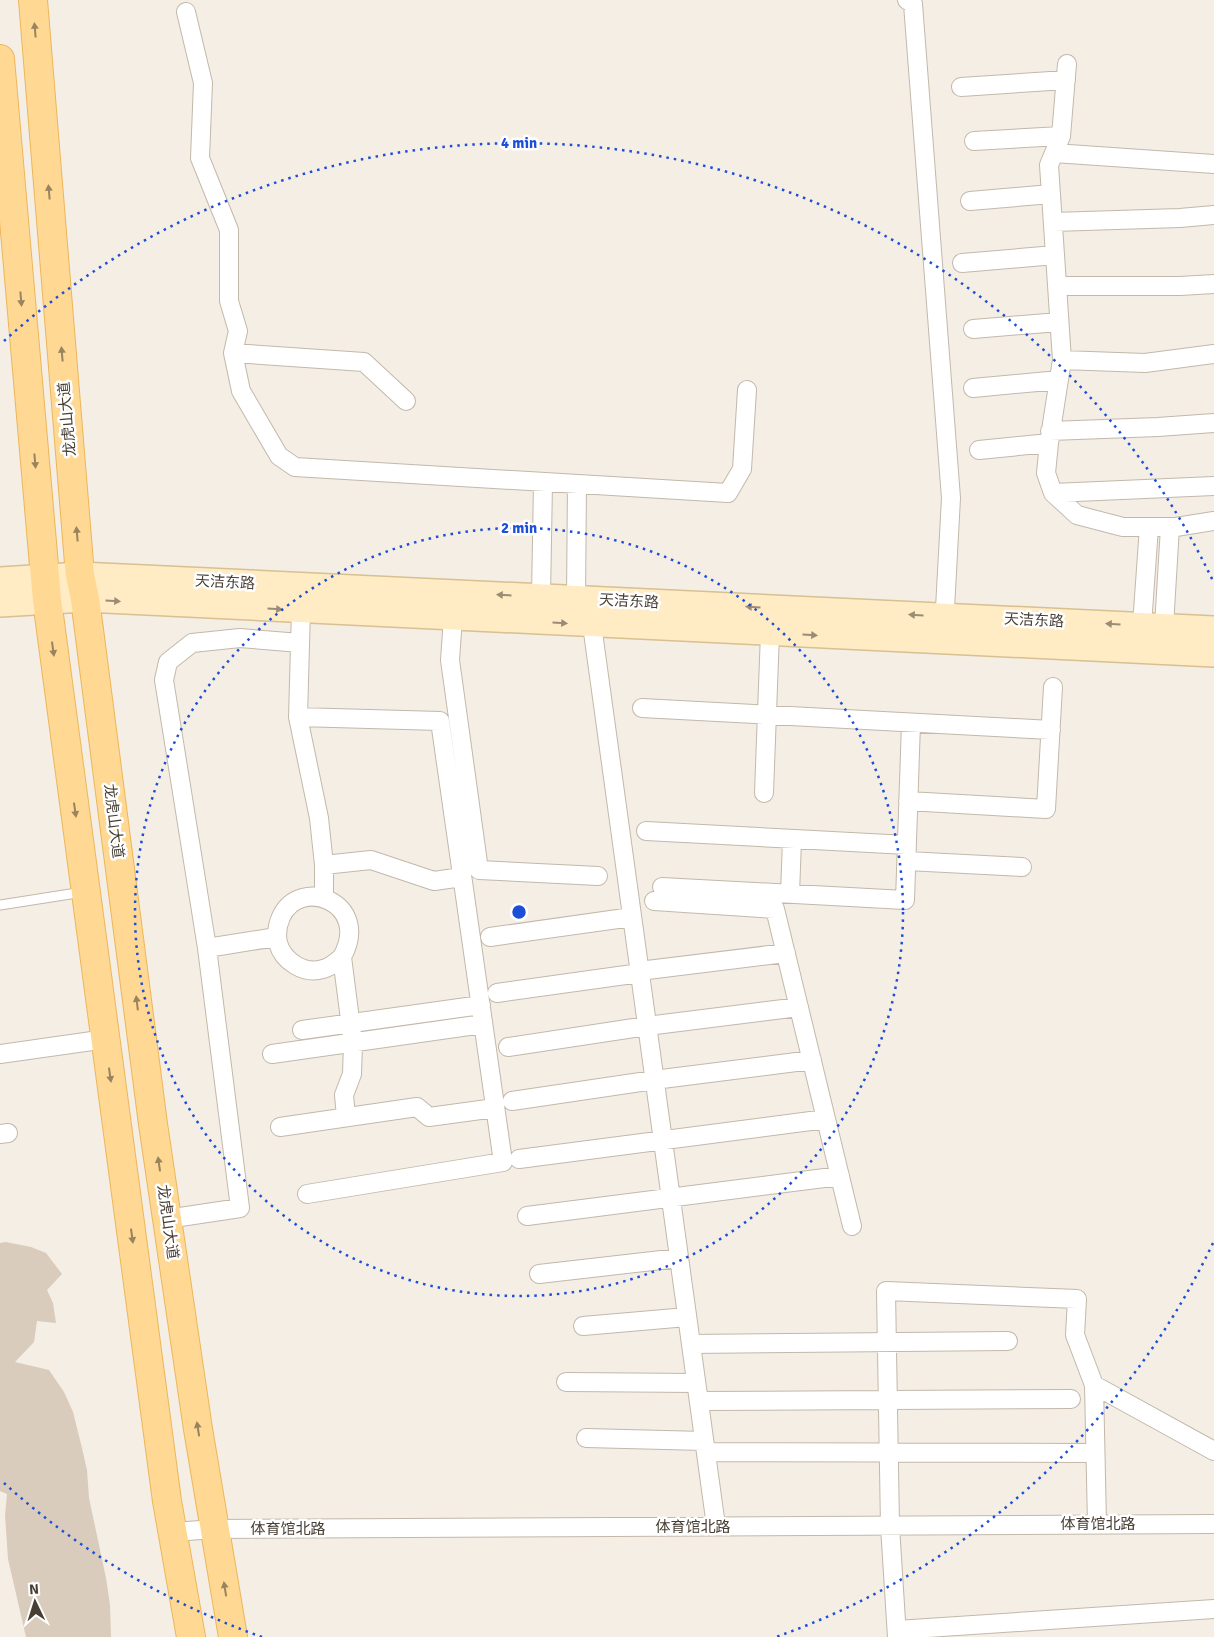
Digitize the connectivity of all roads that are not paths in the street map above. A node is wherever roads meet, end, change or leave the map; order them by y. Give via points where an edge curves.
1 (33, 0) edge
2 (907, 0) edge
3 (186, 12) dead end
4 (0, 59) edge
5 (961, 87) dead end
6 (1061, 136) junction
7 (974, 141) dead end
8 (1054, 153) junction
9 (1214, 164) edge
10 (1051, 194) junction
11 (970, 201) dead end
12 (1214, 215) edge
13 (1053, 222) junction
14 (1055, 255) junction
15 (962, 263) dead end
16 (9, 264) edge
17 (1214, 284) edge
18 (1057, 286) junction
19 (1059, 322) junction
20 (972, 329) dead end
21 (233, 353) junction
22 (1214, 354) edge
23 (1062, 360) junction
24 (1058, 380) junction
25 (973, 388) dead end
26 (747, 390) dead end
27 (406, 401) dead end
28 (1214, 423) edge
29 (1049, 437) junction
30 (979, 450) dead end
31 (543, 482) junction
32 (577, 484) junction
33 (1214, 486) edge
34 (1053, 492) junction
35 (1214, 521) edge
36 (1149, 527) junction
37 (1170, 527) junction
38 (0, 580) edge
39 (46, 588) junction
40 (82, 588) junction
41 (540, 597) junction
42 (576, 599) junction
43 (0, 604) edge
44 (301, 610) junction
45 (944, 616) junction
46 (453, 618) junction
47 (592, 625) junction
48 (1153, 626) junction
49 (1214, 629) edge
50 (770, 634) junction
51 (944, 642) junction
52 (300, 643) junction
53 (1214, 654) edge
54 (1053, 686) dead end
55 (642, 708) dead end
56 (767, 715) junction
57 (298, 717) junction
58 (911, 723) junction
59 (1051, 730) junction
60 (764, 794) dead end
61 (908, 801) junction
62 (646, 830) dead end
63 (792, 840) junction
64 (907, 853) junction
65 (324, 865) junction
66 (1022, 867) dead end
67 (598, 876) dead end
68 (462, 877) junction
69 (86, 891) junction
70 (790, 894) junction
71 (324, 898) junction
72 (0, 905) edge
73 (632, 917) junction
74 (276, 937) junction
75 (490, 937) dead end
76 (206, 948) junction
77 (786, 953) junction
78 (342, 957) junction
79 (640, 972) junction
80 (497, 993) dead end
81 (481, 1005) junction
82 (799, 1008) junction
83 (350, 1024) junction
84 (483, 1024) junction
85 (647, 1026) junction
86 (302, 1030) dead end
87 (106, 1039) junction
88 (353, 1043) junction
89 (508, 1047) dead end
90 (0, 1054) edge
91 (272, 1054) dead end
92 (812, 1060) junction
93 (654, 1080) junction
94 (512, 1101) dead end
95 (495, 1108) junction
96 (346, 1117) junction
97 (826, 1119) junction
98 (280, 1127) dead end
99 (663, 1141) junction
100 (519, 1159) dead end
101 (840, 1176) junction
102 (307, 1194) dead end
103 (671, 1199) junction
104 (527, 1216) dead end
105 (167, 1220) junction
106 (852, 1226) dead end
107 (679, 1258) junction
108 (538, 1274) dead end
109 (687, 1317) junction
110 (583, 1326) dead end
111 (1008, 1341) dead end
112 (887, 1342) junction
113 (691, 1344) junction
114 (566, 1382) dead end
115 (696, 1383) junction
116 (1094, 1385) junction
117 (1071, 1399) dead end
118 (699, 1401) junction
119 (888, 1401) junction
120 (586, 1438) dead end
121 (705, 1446) junction
122 (1214, 1451) edge
123 (888, 1453) junction
124 (1095, 1454) junction
125 (1096, 1524) junction
126 (1214, 1524) edge
127 (716, 1526) junction
128 (890, 1526) junction
129 (215, 1530) junction
130 (173, 1532) junction
131 (1214, 1609) edge
132 (897, 1634) edge
133 (192, 1637) edge
134 (232, 1637) edge

40 -> 1 main road, 龙虎山大道
2 - 45 street via 913,4 950,498
3 - 21 street via 203,83 200,158 229,230 229,301 238,331
4 - 16 main road
5 - 6 street via 1067,72
6 - 7 street
6 - 8 street
8 - 9 street
8 - 10 street via 1050,165
10 - 11 street
10 - 13 street
12 - 13 street
13 - 14 street
14 - 15 street
14 - 18 street
16 -> 39 main road
17 - 18 street
18 - 19 street
19 - 20 street
19 - 23 street
21 - 27 street via 364,362
21 - 31 street via 241,391 279,456 295,467
22 - 23 street via 1145,362
23 - 24 street
24 - 25 street
24 - 29 street
26 - 32 street via 742,469 728,493
28 - 29 street
29 - 30 street
29 - 34 street via 1046,473
31 - 32 street
31 - 41 street
32 - 42 street
33 - 34 street
34 - 36 street via 1077,515 1123,527
35 - 37 street
36 - 37 street
36 - 48 street
37 - 48 street
38 - 39 main road
39 - 40 main road, 天洁东路
39 - 43 main road
39 -> 69 main road
41 -> 40 main road, 天洁东路
40 -> 44 main road, 天洁东路
105 -> 40 main road, 龙虎山大道
41 - 42 main road, 天洁东路
45 -> 42 main road, 天洁东路
44 - 46 main road, 天洁东路
44 - 52 street
48 -> 45 main road, 天洁东路
45 - 51 street
46 -> 47 main road, 天洁东路
46 - 67 street via 450,660 479,870
47 - 50 main road, 天洁东路
47 - 73 street
48 - 49 main road, 天洁东路
50 -> 51 main road, 天洁东路
50 - 56 street
51 - 53 main road, 天洁东路
52 - 57 street
52 - 76 street via 240,638 192,644 168,662 164,680
54 - 59 street
55 - 56 street
56 - 58 street
56 - 60 street
57 - 65 street via 319,818
57 - 68 street via 440,721
58 - 59 street
58 - 61 street
59 - 61 street via 1046,809
61 - 64 street
62 - 63 street
63 - 64 street
63 - 70 street
64 - 66 street
64 - 70 street via 905,900
65 - 68 street via 371,860 434,881
65 - 71 street
68 - 81 street
69 - 72 lane
69 - 87 main road
70 - 77 street via 658,894 775,909
71 - 74 street via 300,899 290,905 282,914
71 - 78 street via 343,912 348,922 348,946
73 - 75 street
73 - 79 street
74 - 76 street
74 - 78 street via 286,959 308,970 321,970
76 - 105 street via 240,1208
77 - 79 street
77 - 82 street
78 - 83 street
79 - 80 street
79 - 85 street
81 - 83 street
81 - 84 street
82 - 85 street
82 - 92 street
83 - 86 street
83 - 88 street
84 - 88 street
84 - 95 street
85 - 89 street
85 - 93 street
87 - 90 street
87 -> 130 main road
88 - 91 street
88 - 96 street via 352,1074 344,1095
92 - 93 street
92 - 97 street
93 - 94 street
93 - 99 street
95 - 96 street via 430,1117 417,1107
95 - 102 street via 503,1162
96 - 98 street
97 - 99 street
97 - 101 street
99 - 100 street
99 - 103 street
101 - 103 street
101 - 106 street
103 - 104 street
103 - 107 street
129 -> 105 main road, 龙虎山大道
107 - 108 street
107 - 109 street
109 - 110 street
109 - 113 street
111 - 112 street
112 - 113 street
112 - 116 street via 886,1291 1077,1299 1075,1335
112 - 119 street
113 - 115 street
114 - 115 street
115 - 118 street
116 - 122 street
116 - 124 street
117 - 119 street
118 - 119 street
118 - 121 street
119 - 123 street
120 - 121 street
121 - 123 street
121 - 127 street
123 - 124 street
123 - 128 street
124 - 125 street
125 - 126 street, 体育馆北路
125 - 128 street, 体育馆北路
127 - 128 street, 体育馆北路
127 - 129 street, 体育馆北路
128 - 132 street
129 - 130 street, 体育馆北路
134 -> 129 main road, 龙虎山大道
130 - 133 main road
131 - 132 street

